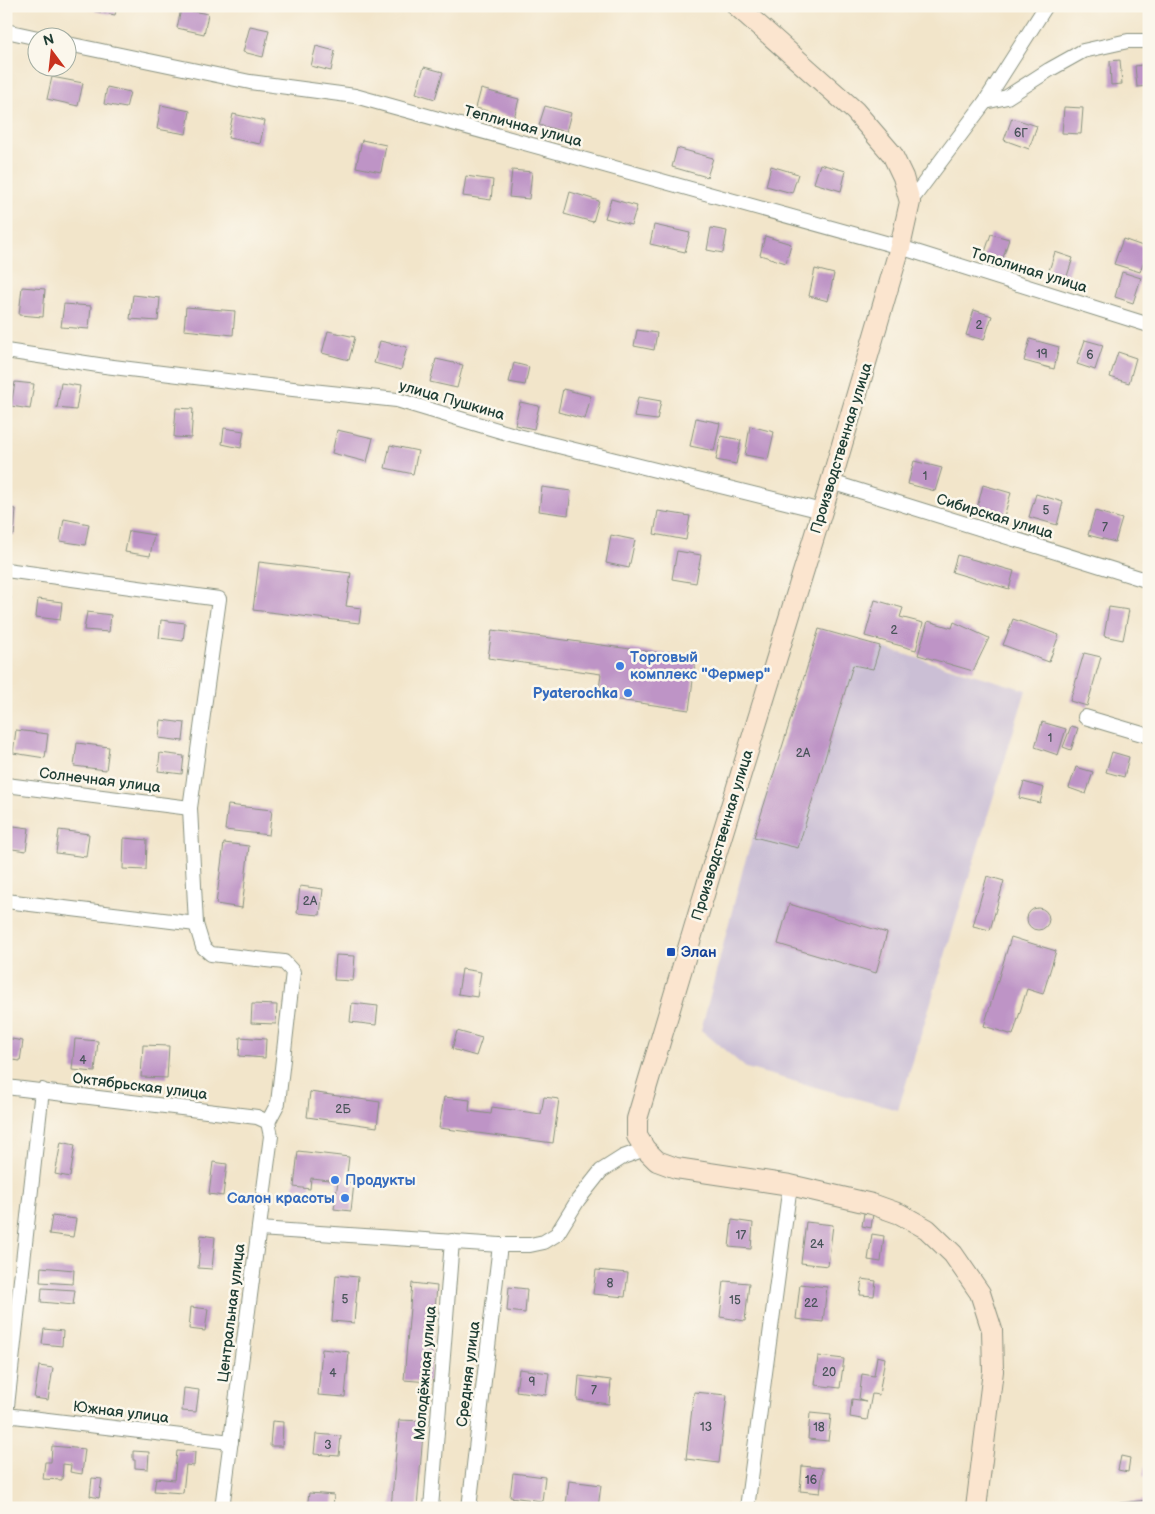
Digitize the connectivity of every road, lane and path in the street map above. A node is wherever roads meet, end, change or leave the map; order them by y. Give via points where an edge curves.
1 (737, 6) edge
2 (1046, 6) edge
3 (6, 31) edge
4 (28, 36) edge
5 (1149, 40) edge
6 (78, 46) edge
7 (985, 102) junction
8 (910, 202) junction
9 (900, 247) junction
10 (1149, 325) edge
11 (6, 352) edge
12 (832, 482) junction
13 (822, 510) junction
14 (6, 570) edge
15 (1149, 581) edge
16 (1085, 717) dead end
17 (1149, 736) edge
18 (6, 785) edge
19 (190, 808) junction
20 (6, 901) edge
21 (196, 924) junction
22 (6, 1087) edge
23 (42, 1090) junction
24 (268, 1122) junction
25 (645, 1149) junction
26 (790, 1185) junction
27 (259, 1229) junction
28 (452, 1241) junction
29 (500, 1245) junction
30 (6, 1415) edge
31 (231, 1442) junction
32 (222, 1508) edge
33 (431, 1508) edge
34 (469, 1508) edge
35 (747, 1508) edge
36 (976, 1508) edge

1 - 8 street, Производственная улица via 855,111 892,154
2 - 7 street
3 - 4 street
5 - 7 street via 1083,51 1007,97
6 - 9 street, Тепличная улица via 250,82 355,96
7 - 8 street
8 - 9 street, Производственная улица
9 - 10 street, Тополиная улица
9 - 12 street, Производственная улица
11 - 13 street, улица Пушкина via 397,400 514,435
12 - 13 street, Производственная улица
12 - 15 street, Сибирская улица
13 - 25 street, Производственная улица via 637,1119 637,1136
14 - 19 street via 219,599
16 - 17 street
18 - 19 street, Солнечная улица
19 - 21 street
20 - 21 street
21 - 24 street via 203,947 211,954 284,962 294,972 278,1103
22 - 23 street, Октябрьская улица
23 - 24 street, Октябрьская улица via 257,1117
23 - 30 street
24 - 27 street, Центральная улица via 271,1136
25 - 26 street via 657,1162 676,1168
25 - 29 street via 623,1157 601,1171 557,1234 544,1242 530,1245
26 - 35 street
26 - 36 street via 872,1204 927,1229 953,1254 980,1293 992,1330 993,1371
27 - 28 street
27 - 31 street, Центральная улица
28 - 29 street
28 - 33 street, Молодёжная улица
29 - 34 street, Средняя улица
30 - 31 street, Южная улица
31 - 32 street, Центральная улица

